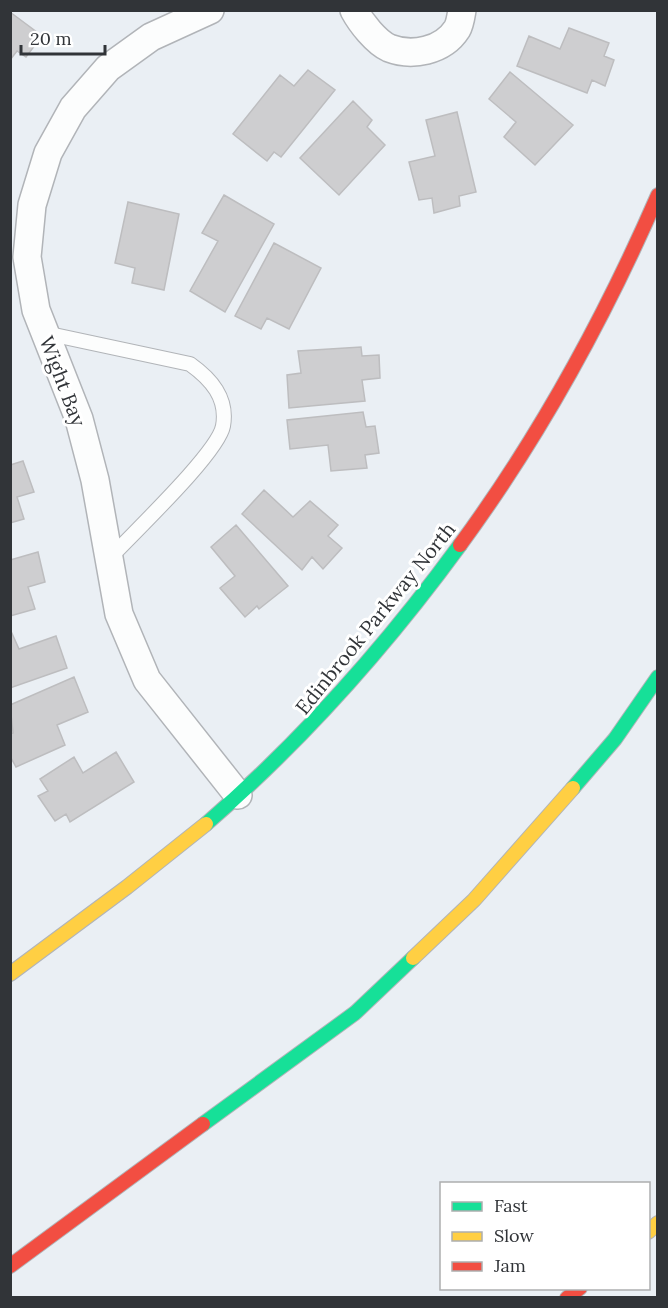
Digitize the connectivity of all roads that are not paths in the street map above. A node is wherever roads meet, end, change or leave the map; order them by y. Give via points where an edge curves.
1 (210, 10) edge
2 (354, 10) edge
3 (462, 10) edge
4 (657, 195) edge
5 (45, 333) junction
6 (109, 559) junction
7 (657, 677) edge
8 (238, 795) junction
9 (10, 974) edge
10 (10, 1266) edge

1 - 5 street, Wight Bay via 151,37 108,68 73,108 48,153 32,205 27,257 36,310
2 - 3 street via 387,47 414,54 440,45 457,28
4 - 8 main road, Edinbrook Parkway North via 593,336 541,426 456,554 310,728
5 - 6 street, Wight Bay via 79,419
5 - 6 lane via 190,364 210,378 221,400 223,426 212,450
6 - 8 street, Wight Bay via 119,614 147,680
7 - 10 main road via 615,739 474,900 355,1013
8 - 9 main road, Edinbrook Parkway North via 130,886

